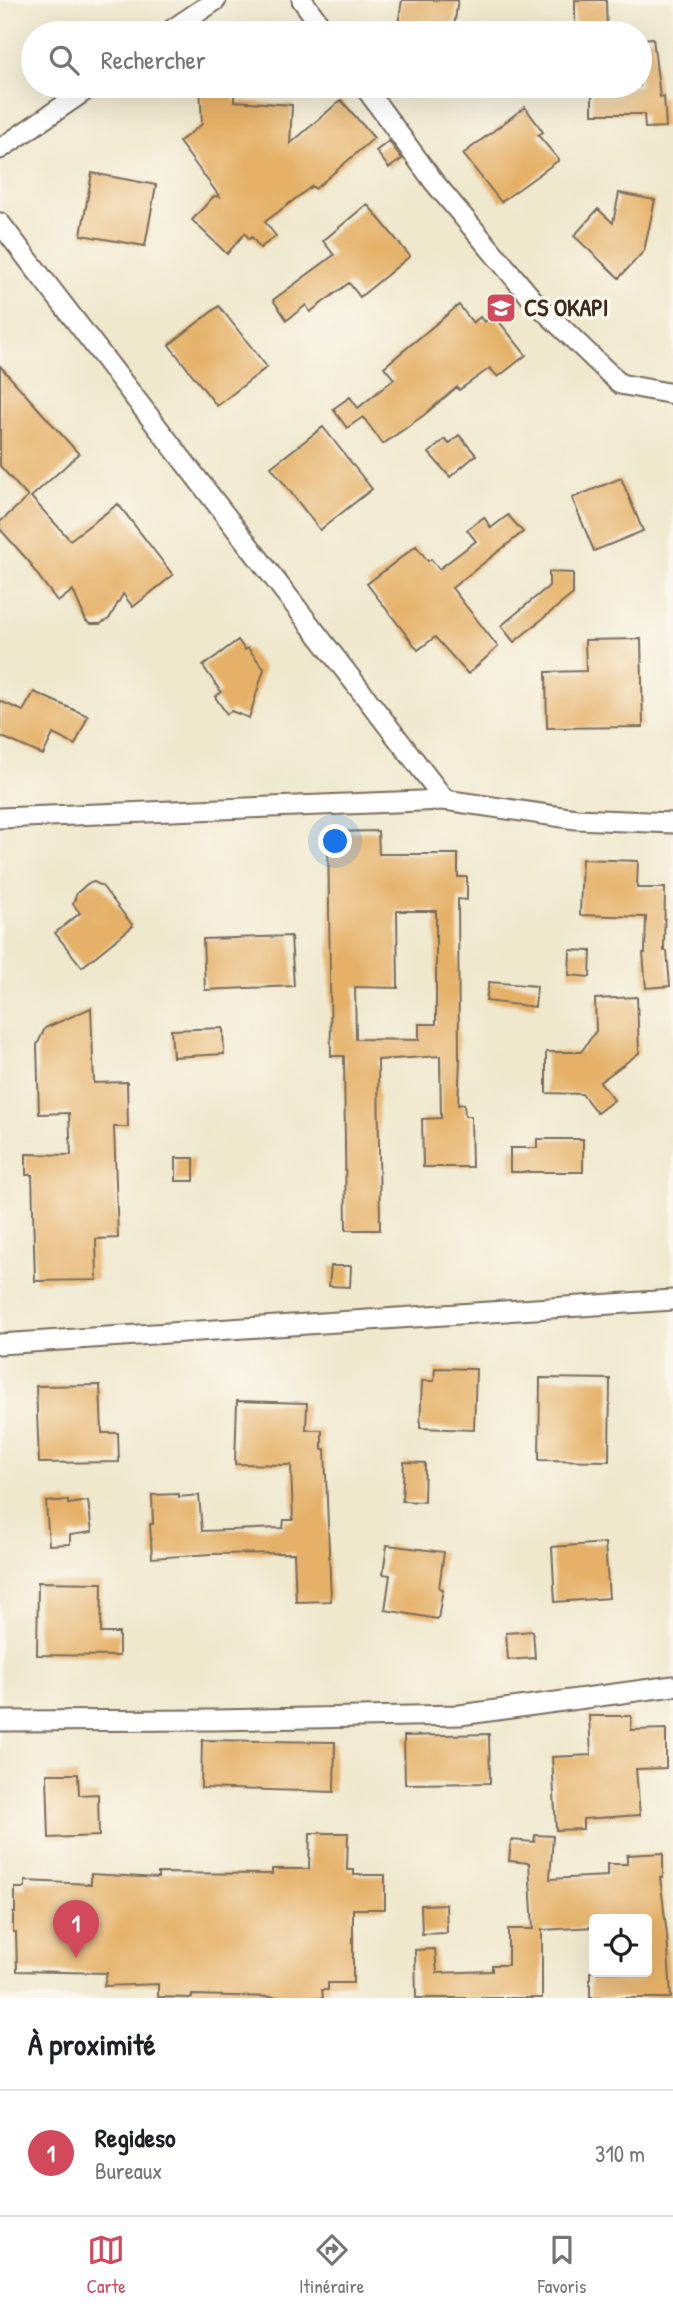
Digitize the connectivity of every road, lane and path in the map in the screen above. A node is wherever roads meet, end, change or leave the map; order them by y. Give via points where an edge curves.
1 (215, 0) edge
2 (302, 0) edge
3 (184, 21) edge
4 (317, 21) edge
5 (74, 98) edge
6 (373, 98) edge
7 (0, 149) edge
8 (0, 223) edge
9 (673, 394) edge
10 (445, 800) junction
11 (0, 818) edge
12 (673, 823) edge
13 (673, 1300) edge
14 (0, 1344) edge
15 (673, 1686) edge
16 (0, 1721) edge

1 - 3 street
2 - 4 street
5 - 7 street
6 - 9 street via 433,182 533,300 620,384
8 - 10 street
10 - 11 street
10 - 12 street via 576,820
13 - 14 street
15 - 16 street via 460,1715

